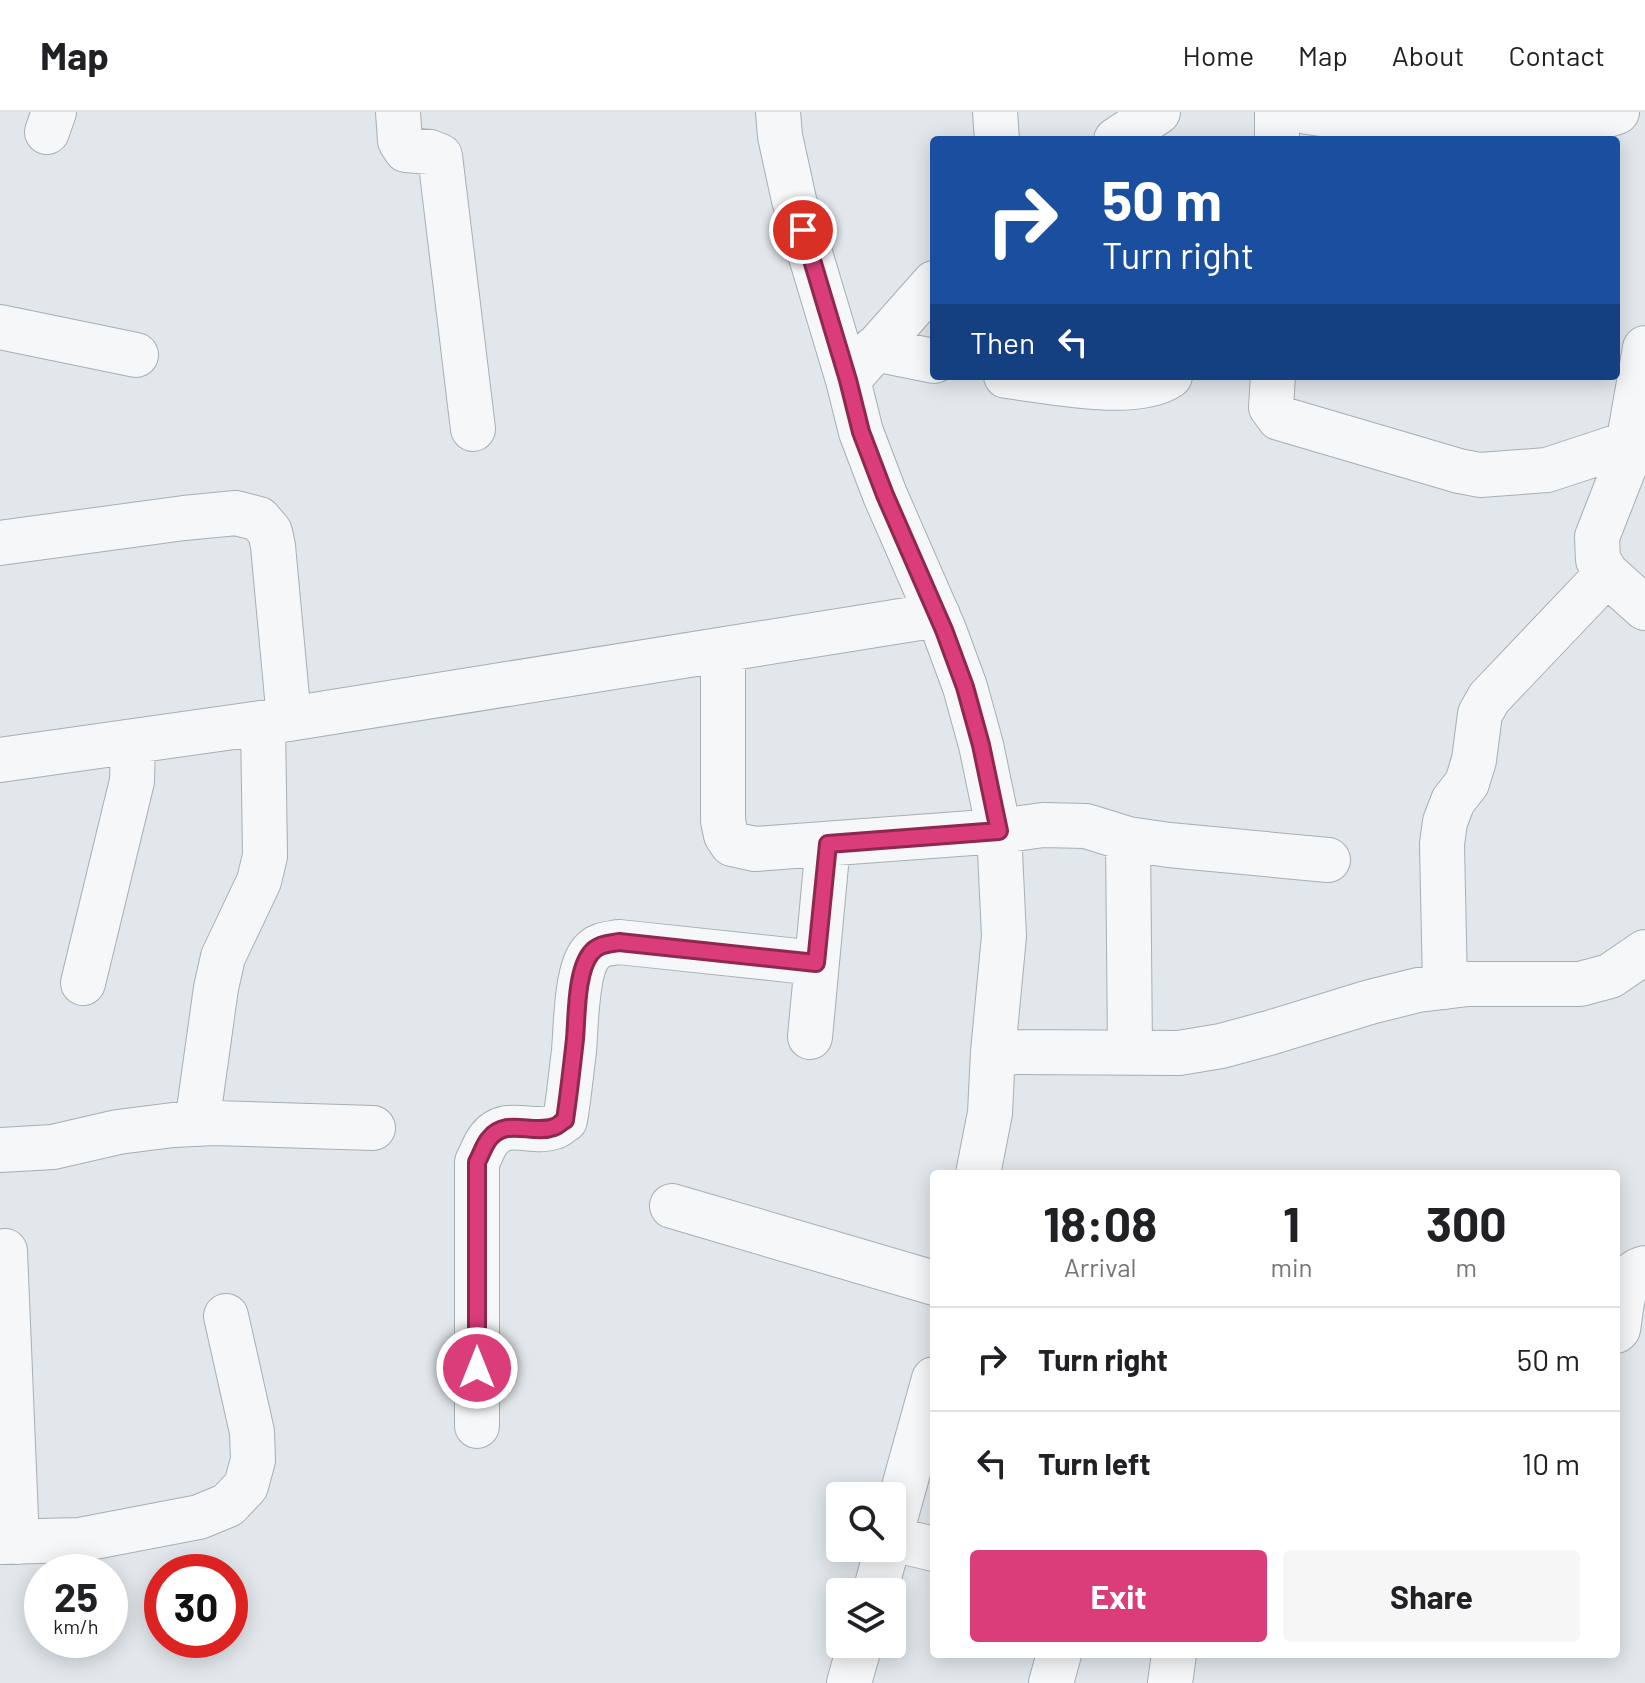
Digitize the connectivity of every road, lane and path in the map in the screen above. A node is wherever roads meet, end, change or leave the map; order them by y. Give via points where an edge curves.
1 (398, 112) edge
2 (778, 112) edge
3 (995, 112) edge
4 (1158, 112) edge
5 (1277, 112) edge
6 (1307, 112) edge
7 (1617, 112) edge
8 (997, 136) edge
9 (1122, 136) edge
10 (1277, 136) edge
11 (930, 287) edge
12 (0, 327) edge
13 (1645, 348) edge
14 (136, 355) dead end
15 (930, 361) edge
16 (861, 365) junction
17 (1039, 380) edge
18 (1161, 380) edge
19 (1273, 380) edge
20 (473, 429) dead end
21 (1629, 443) junction
22 (0, 543) edge
23 (1607, 574) junction
24 (1645, 608) edge
25 (938, 615) junction
26 (723, 651) junction
27 (276, 721) junction
28 (133, 742) junction
29 (0, 760) edge
30 (999, 831) junction
31 (1128, 839) junction
32 (828, 844) junction
33 (1328, 860) dead end
34 (1645, 952) edge
35 (816, 963) junction
36 (83, 983) dead end
37 (1445, 987) junction
38 (810, 1037) dead end
39 (1130, 1051) junction
40 (993, 1052) junction
41 (197, 1124) junction
42 (373, 1128) dead end
43 (0, 1150) edge
44 (979, 1170) edge
45 (672, 1206) dead end
46 (5, 1251) dead end
47 (1645, 1268) edge
48 (923, 1280) edge
49 (226, 1316) dead end
50 (1620, 1319) edge
51 (930, 1393) edge
52 (477, 1426) dead end
53 (905, 1482) edge
54 (9, 1542) edge
55 (906, 1542) edge
56 (930, 1548) edge
57 (856, 1658) edge
58 (1058, 1658) edge
59 (1173, 1658) edge
60 (849, 1683) edge
61 (1051, 1683) edge
62 (1170, 1683) edge

1 - 20 street via 397,128 406,150 440,156
2 - 16 street via 794,200
3 - 8 street
4 - 9 street
5 - 10 street
6 - 7 street via 1458,133 1558,127
11 - 16 street
12 - 14 street
13 - 21 street
15 - 16 street
16 - 25 street via 861,432
17 - 18 street via 1124,388
19 - 21 street via 1271,407 1279,418 1480,475 1547,470
21 - 23 street via 1597,537 1598,560
22 - 27 street via 236,513 259,519 273,546
23 - 24 street
23 - 37 street via 1489,698 1480,714 1474,760 1445,822 1442,844
25 - 26 street
25 - 30 street via 969,701
26 - 27 street
26 - 32 street via 726,835 732,844 755,849
27 - 28 street
27 - 41 street via 265,856 259,881 223,957
28 - 29 street
28 - 36 street via 132,781
30 - 31 street via 1086,826
30 - 32 street
30 - 40 street via 1004,936
31 - 33 street
31 - 39 street
32 - 35 street
34 - 37 street via 1610,976 1580,984
35 - 38 street
35 - 52 street via 619,942 590,953 580,984 565,1120 554,1127 499,1129 477,1162
37 - 39 street via 1370,1002 1221,1046 1179,1053
39 - 40 street
40 - 44 street via 990,1113
41 - 42 street
41 - 43 street
45 - 48 street
46 - 54 street
47 - 50 street via 1628,1279
49 - 54 street via 252,1432 253,1460 246,1486 228,1505 199,1517 79,1540
51 - 53 street
55 - 56 street
57 - 60 street
58 - 61 street
59 - 62 street

